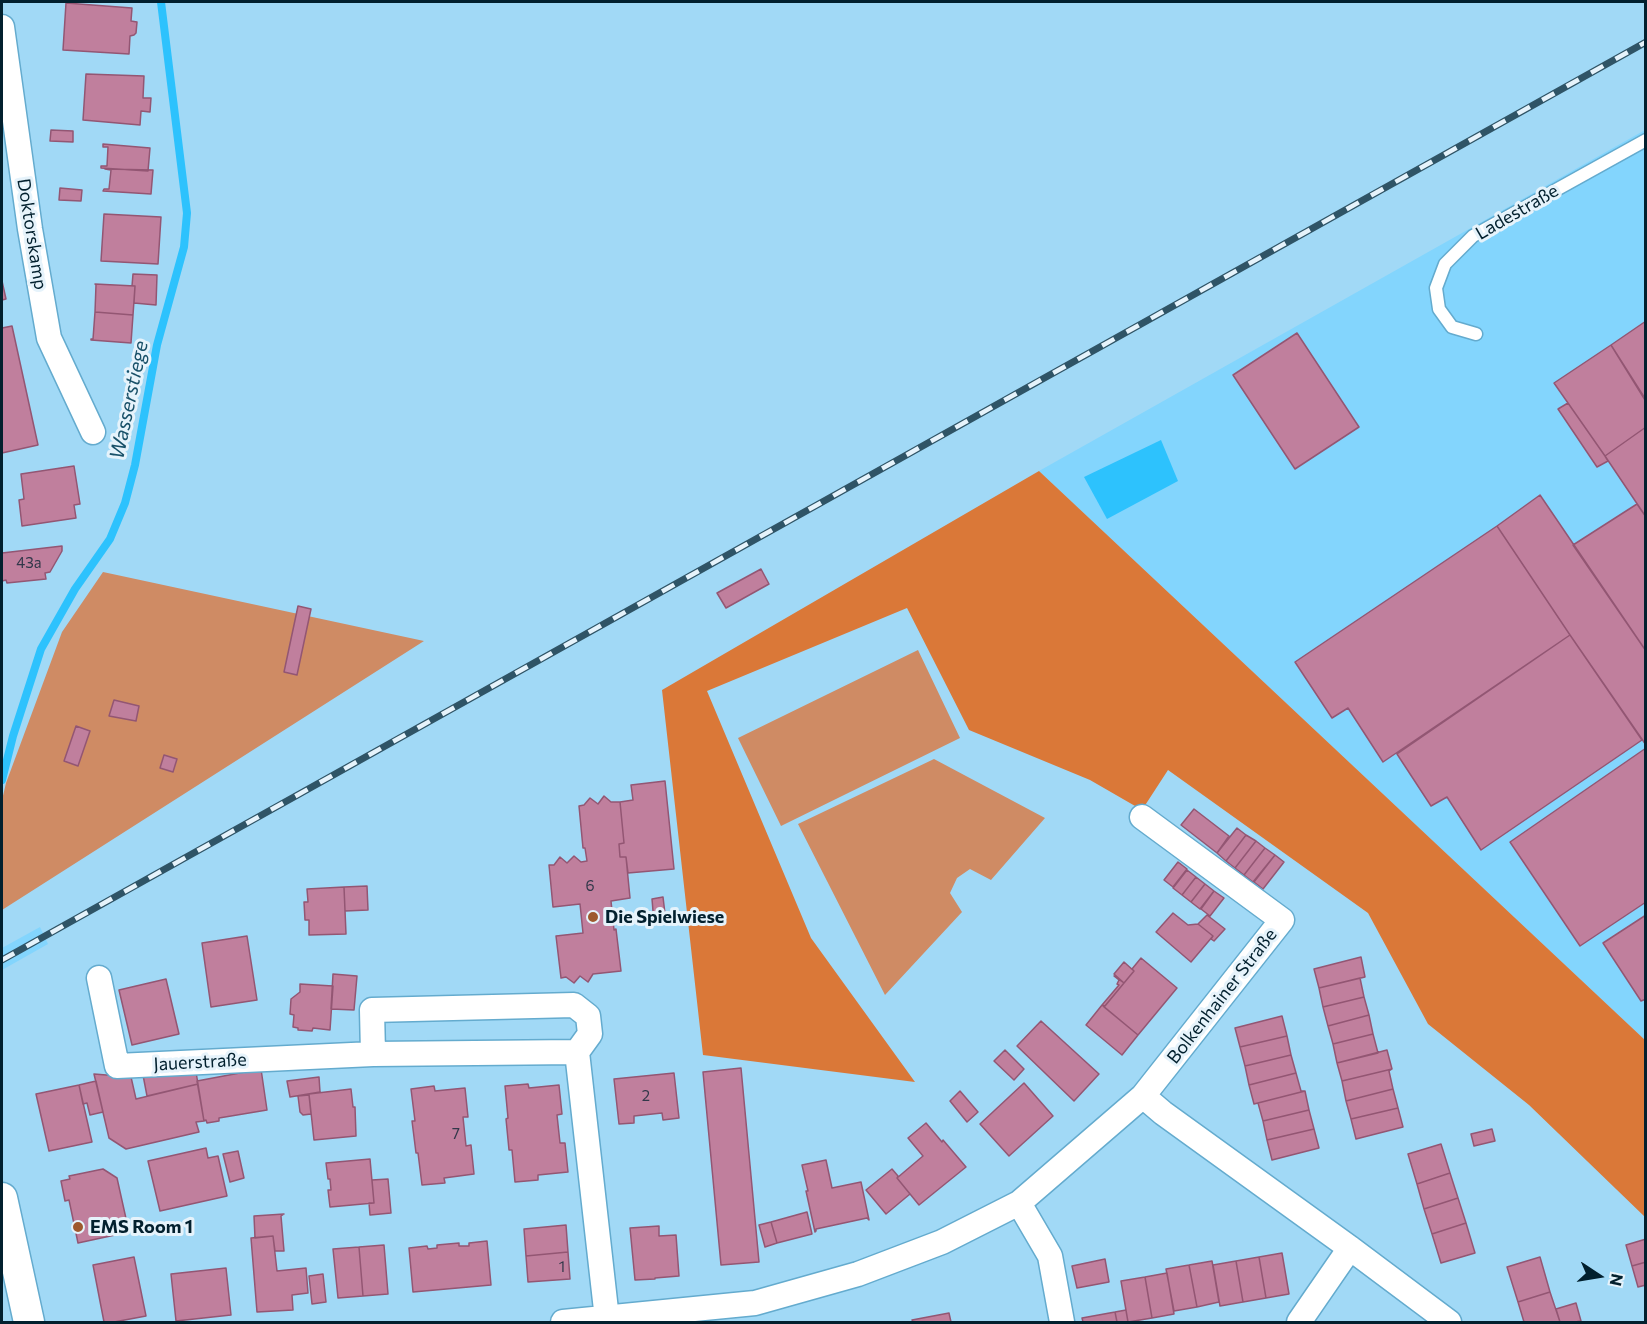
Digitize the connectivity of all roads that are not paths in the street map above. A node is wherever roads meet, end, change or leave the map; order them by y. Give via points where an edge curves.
1 (2, 27) edge
2 (1646, 140) edge
3 (1476, 334) dead end
4 (93, 432) dead end
5 (1142, 817) dead end
6 (99, 978) dead end
7 (578, 1052) junction
8 (373, 1054) junction
9 (1143, 1096) junction
10 (1019, 1203) junction
11 (2, 1208) edge
12 (1350, 1248) junction
13 (607, 1319) junction
14 (28, 1323) edge
15 (563, 1323) edge
16 (1062, 1323) edge
17 (1299, 1323) edge
18 (1449, 1323) edge

1 - 4 street, Doktorskamp via 49,338
2 - 3 lane, Ladestraße via 1473,236 1445,264 1436,288 1438,309 1452,327
5 - 9 street, Bolkenhainer Straße via 1282,920
6 - 8 street, Jauerstraße via 117,1066
7 - 8 street, Jauerstraße
7 - 8 street via 590,1034 588,1017 574,1005 372,1010
7 - 13 street
9 - 10 street, Bolkenhainer Straße
9 - 12 street
10 - 13 street, Bolkenhainer Straße via 942,1242 858,1274 755,1303
10 - 16 street via 1050,1256
11 - 14 street
12 - 17 street
12 - 18 street
13 - 15 street, Bolkenhainer Straße

